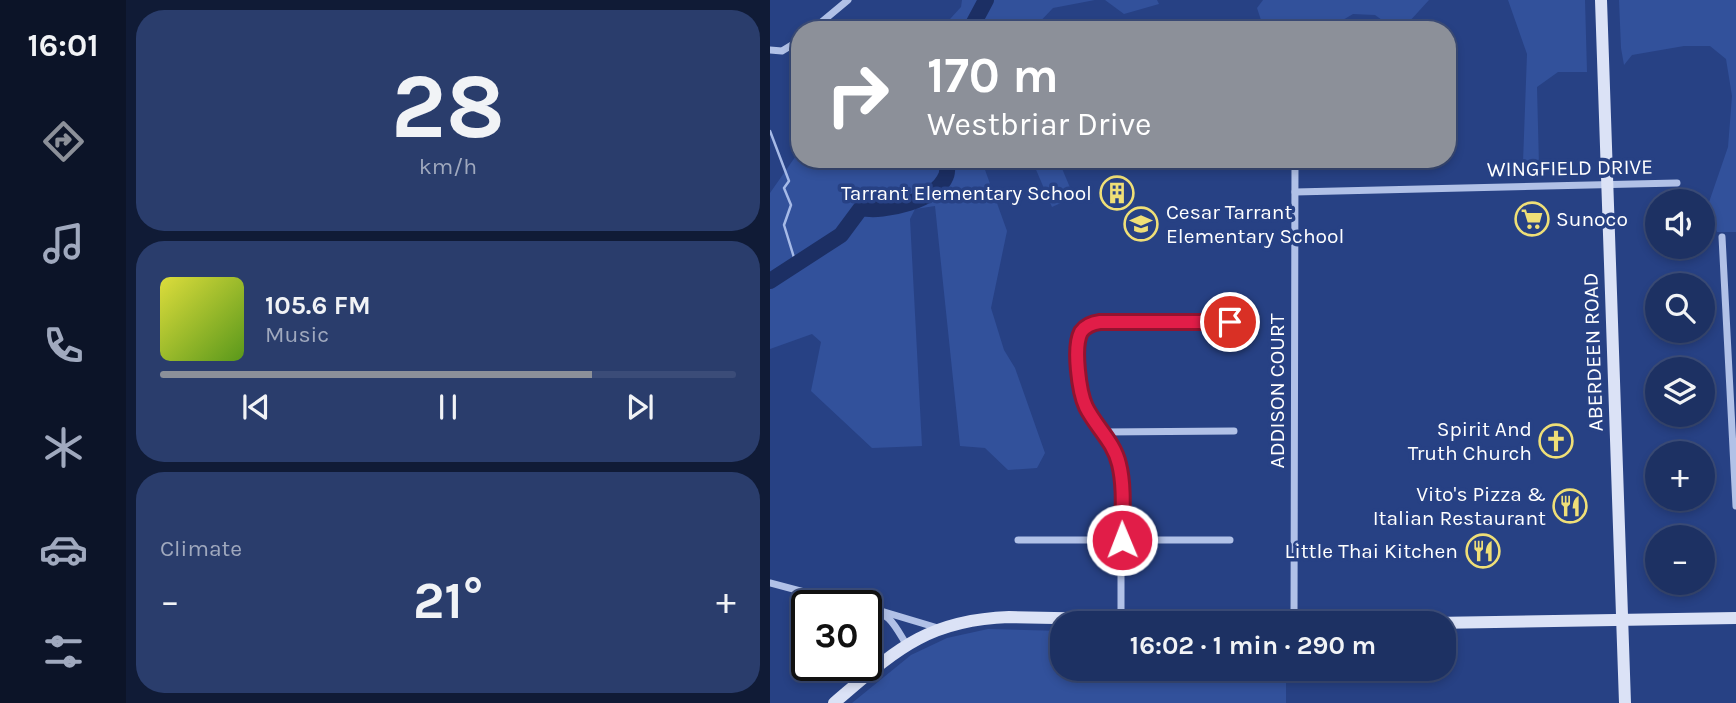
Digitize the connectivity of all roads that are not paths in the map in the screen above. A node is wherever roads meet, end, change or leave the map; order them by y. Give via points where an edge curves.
1 (848, 0) edge
2 (1601, 0) edge
3 (823, 21) edge
4 (791, 46) edge
5 (770, 50) edge
6 (1295, 168) edge
7 (1677, 183) dead end
8 (1606, 184) junction
9 (1295, 192) junction
10 (1722, 237) dead end
11 (1726, 303) junction
12 (1736, 303) edge
13 (1230, 322) dead end
14 (1234, 430) dead end
15 (1103, 432) junction
16 (1736, 506) edge
17 (1017, 540) dead end
18 (1122, 540) junction
19 (1230, 540) dead end
20 (770, 583) edge
21 (796, 590) edge
22 (882, 611) edge
23 (1121, 611) edge
24 (1294, 611) edge
25 (882, 612) edge
26 (1050, 618) edge
27 (1736, 618) edge
28 (1623, 620) junction
29 (1456, 623) edge
30 (939, 628) junction
31 (906, 644) junction
32 (834, 703) edge
33 (1625, 703) edge

1 - 3 street
2 - 8 main road, ABERDEEN ROAD
4 - 5 street
6 - 9 street, ADDISON COURT
7 - 8 street, WINGFIELD DRIVE
8 - 9 street, WINGFIELD DRIVE
8 - 28 main road, ABERDEEN ROAD
9 - 24 street, ADDISON COURT
10 - 11 street
11 - 12 street
11 - 16 street
13 - 15 street via 1100,322 1087,326 1079,338 1080,384 1086,407
14 - 15 street
15 - 18 street via 1119,462
17 - 18 street
18 - 19 street
18 - 23 street
20 - 21 street
22 - 30 street
25 - 31 street
26 - 30 main road via 989,618
27 - 28 main road
28 - 29 main road
28 - 33 main road, ABERDEEN ROAD
30 - 31 main road
31 - 32 main road

